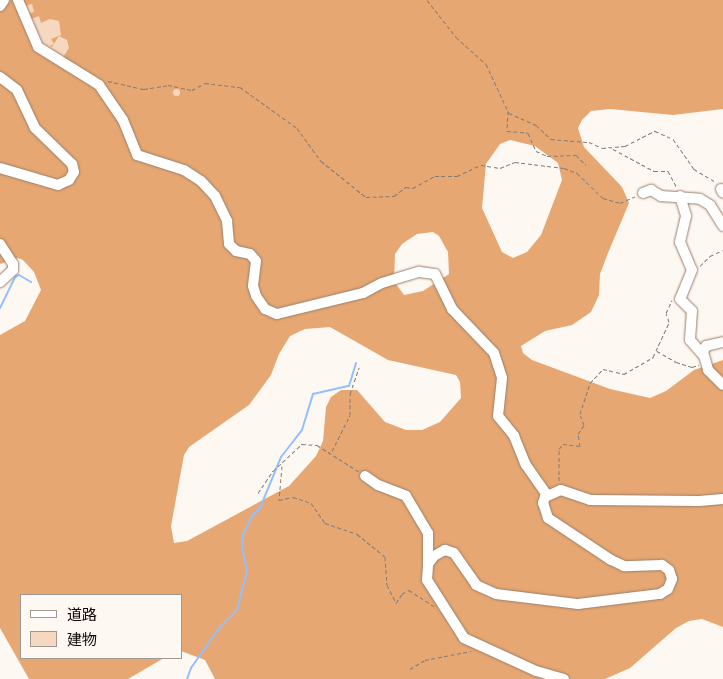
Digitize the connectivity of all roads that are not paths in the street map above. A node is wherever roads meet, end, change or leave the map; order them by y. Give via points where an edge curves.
1 (4, 0) edge
2 (18, 0) edge
3 (0, 6) edge
4 (0, 78) edge
5 (0, 168) edge
6 (643, 193) road end
7 (680, 196) junction
8 (723, 226) edge
9 (0, 244) edge
10 (0, 282) edge
11 (723, 342) edge
12 (704, 359) junction
13 (723, 385) edge
14 (365, 476) road end
15 (551, 493) junction
16 (723, 498) edge
17 (428, 564) junction
18 (564, 679) edge

1 - 3 street
2 - 15 street via 38,47 96,83 123,120 137,155 184,170 215,196 227,221 229,244 236,251 250,254 256,261 253,286 265,309 277,314 302,305 363,293 382,282 419,272 435,274 452,309 494,353 502,378 498,416 514,436 526,465
4 - 5 street via 17,90 35,128 72,164 74,172 70,180 58,185
6 - 7 street via 651,190 661,196
7 - 8 street via 706,202
7 - 12 street via 686,216 680,242 692,270 680,299 692,311 690,340
9 - 10 street via 13,264 13,270
11 - 12 street via 706,346
12 - 13 street
14 - 17 street via 406,496 428,533
15 - 16 street via 590,500 691,502
15 - 17 street via 544,510 555,524 624,566 662,565 669,570 672,579 668,589 660,594 637,598 578,604 548,603 484,591 476,585 454,553 445,550
17 - 18 street via 427,580 464,638 478,647

